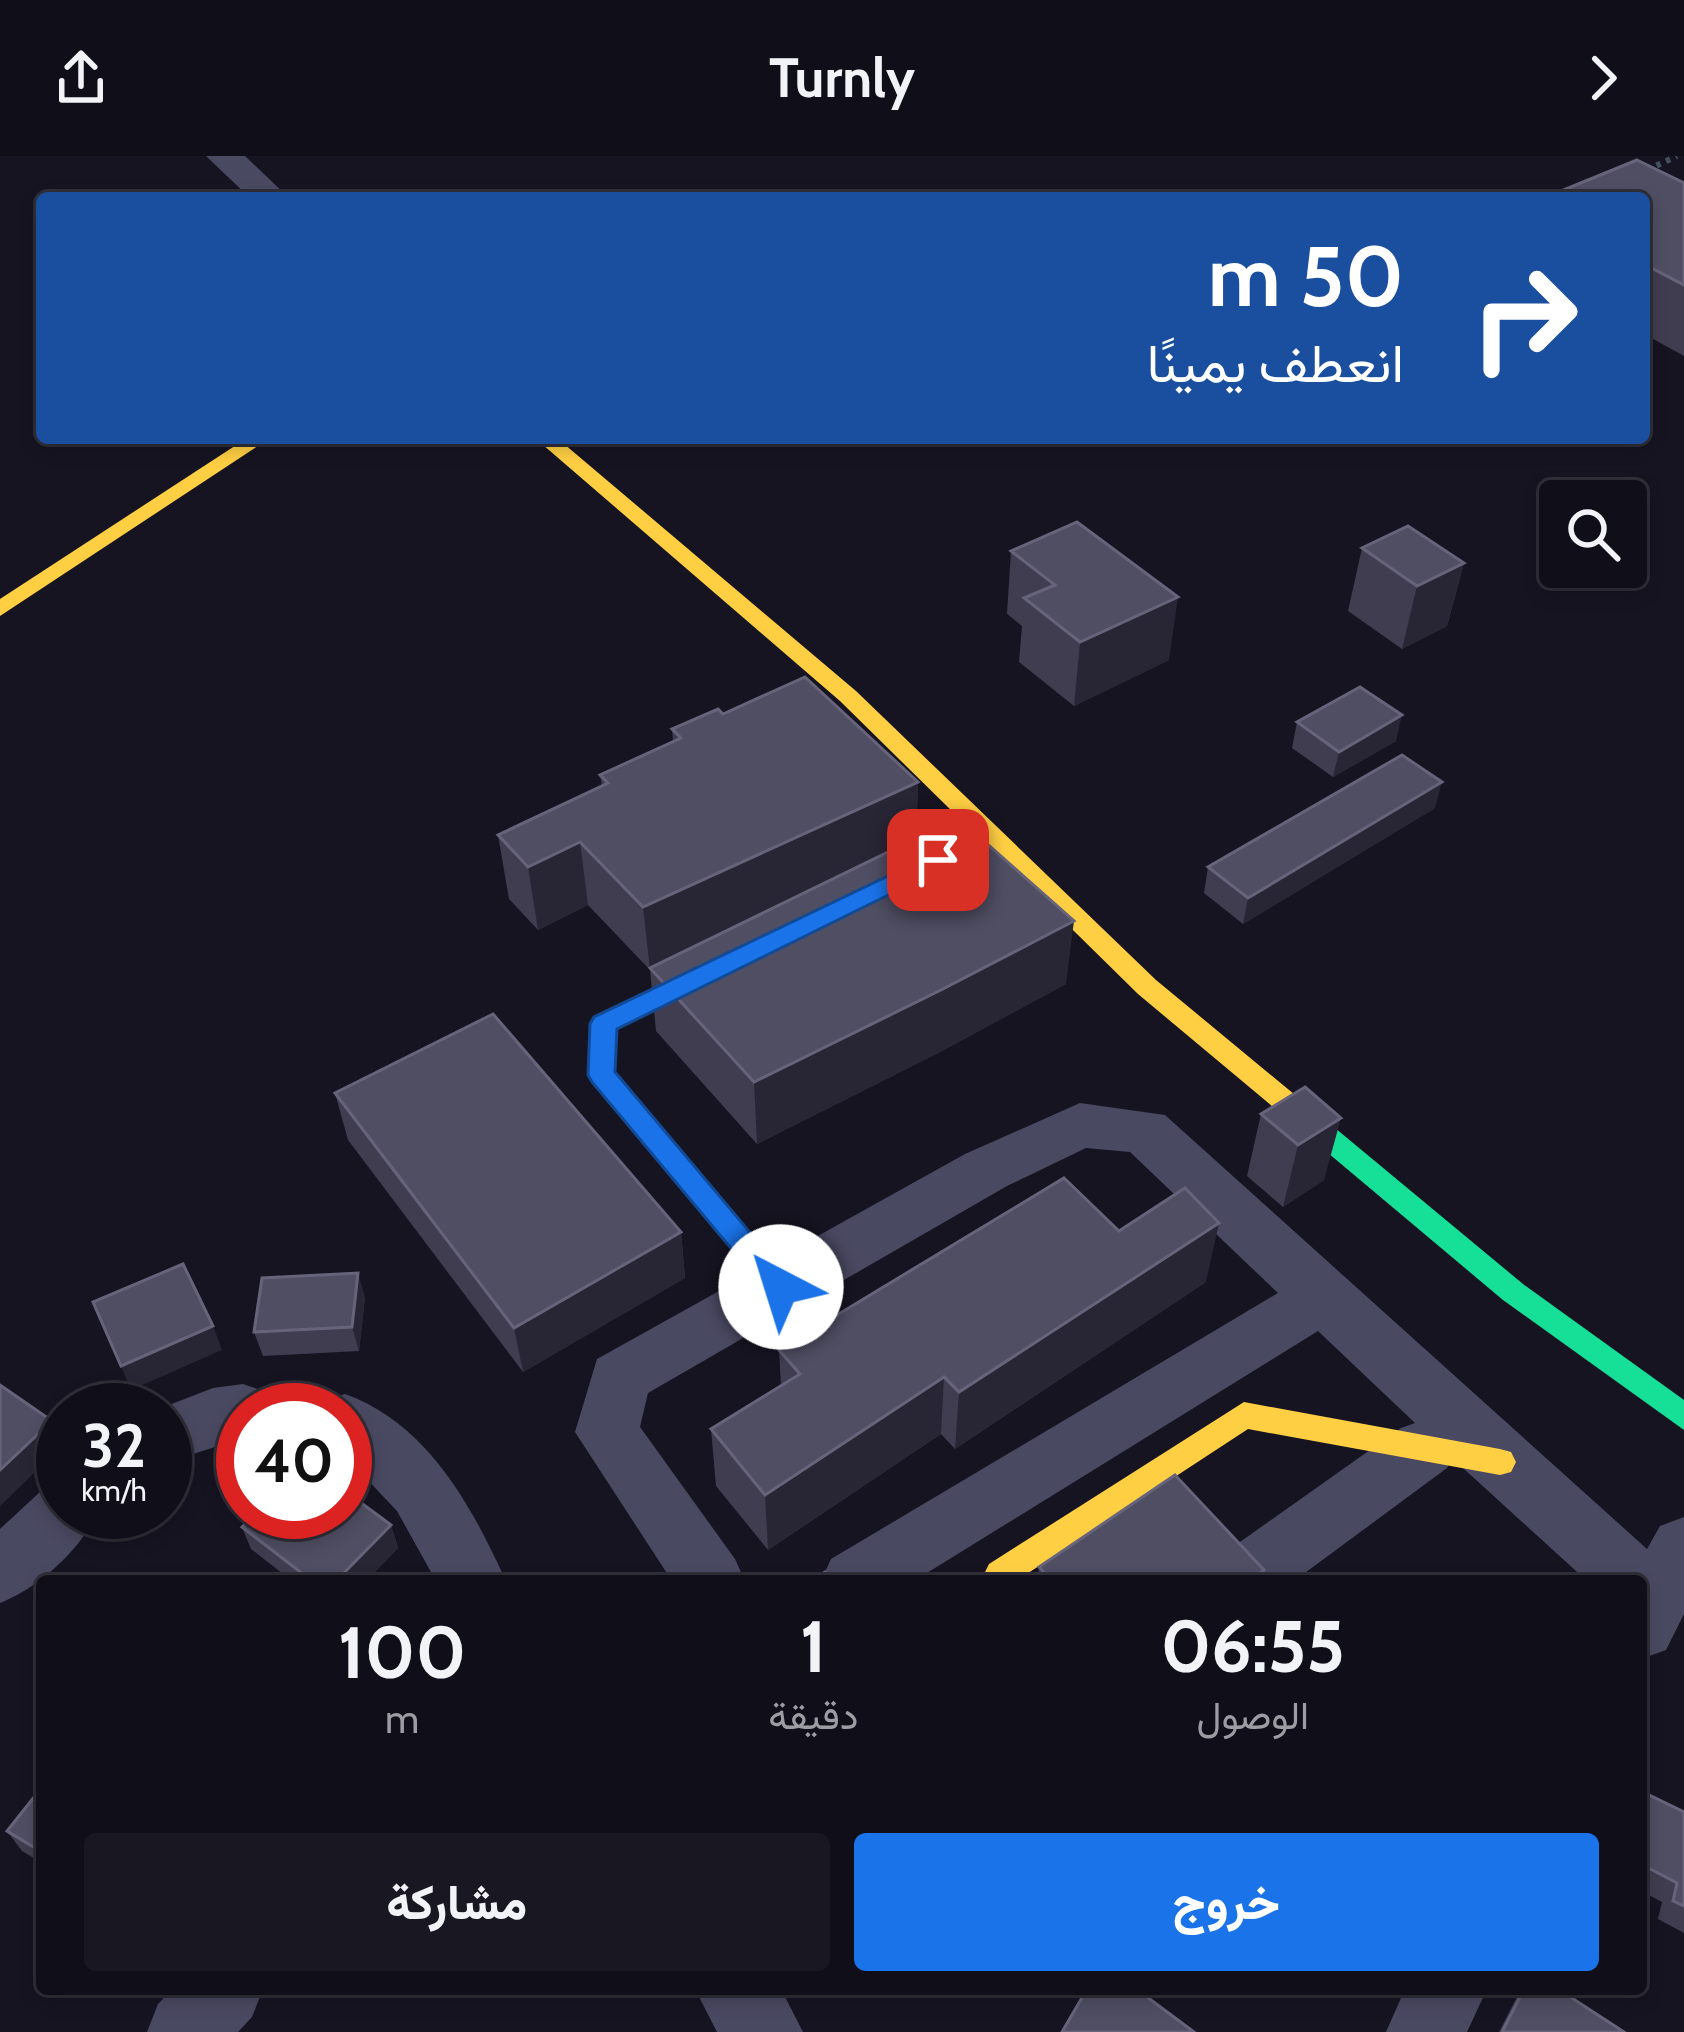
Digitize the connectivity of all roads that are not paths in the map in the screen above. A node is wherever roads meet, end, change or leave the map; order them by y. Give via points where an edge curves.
1 (224, 156) edge
2 (264, 192) edge
3 (251, 444) edge
4 (551, 444) edge
5 (0, 609) edge
6 (750, 952) edge
7 (781, 1287) junction
8 (1323, 1297) junction
9 (1684, 1417) edge
10 (372, 1436) edge
11 (1424, 1448) junction
12 (1501, 1462) junction
13 (36, 1539) edge
14 (0, 1572) edge
15 (1000, 1574) dead end
16 (469, 1575) edge
17 (707, 1575) edge
18 (865, 1575) edge
19 (1247, 1575) edge
20 (1633, 1575) edge
21 (219, 1995) edge
22 (738, 1995) edge
23 (1445, 1995) edge
24 (186, 2032) edge
25 (764, 2032) edge
26 (1425, 2032) edge

1 - 2 street
3 - 5 street
4 - 9 street via 848,696 1213,1045 1513,1292
6 - 7 street via 604,1024 602,1075
7 - 8 street via 1079,1125 1144,1131
7 - 17 street via 619,1378 607,1432
8 - 12 street
8 - 18 street
10 - 16 street via 406,1465
11 - 12 street
11 - 15 street via 1244,1415
11 - 19 street
12 - 20 street
13 - 14 street
21 - 24 street
22 - 25 street
23 - 26 street

